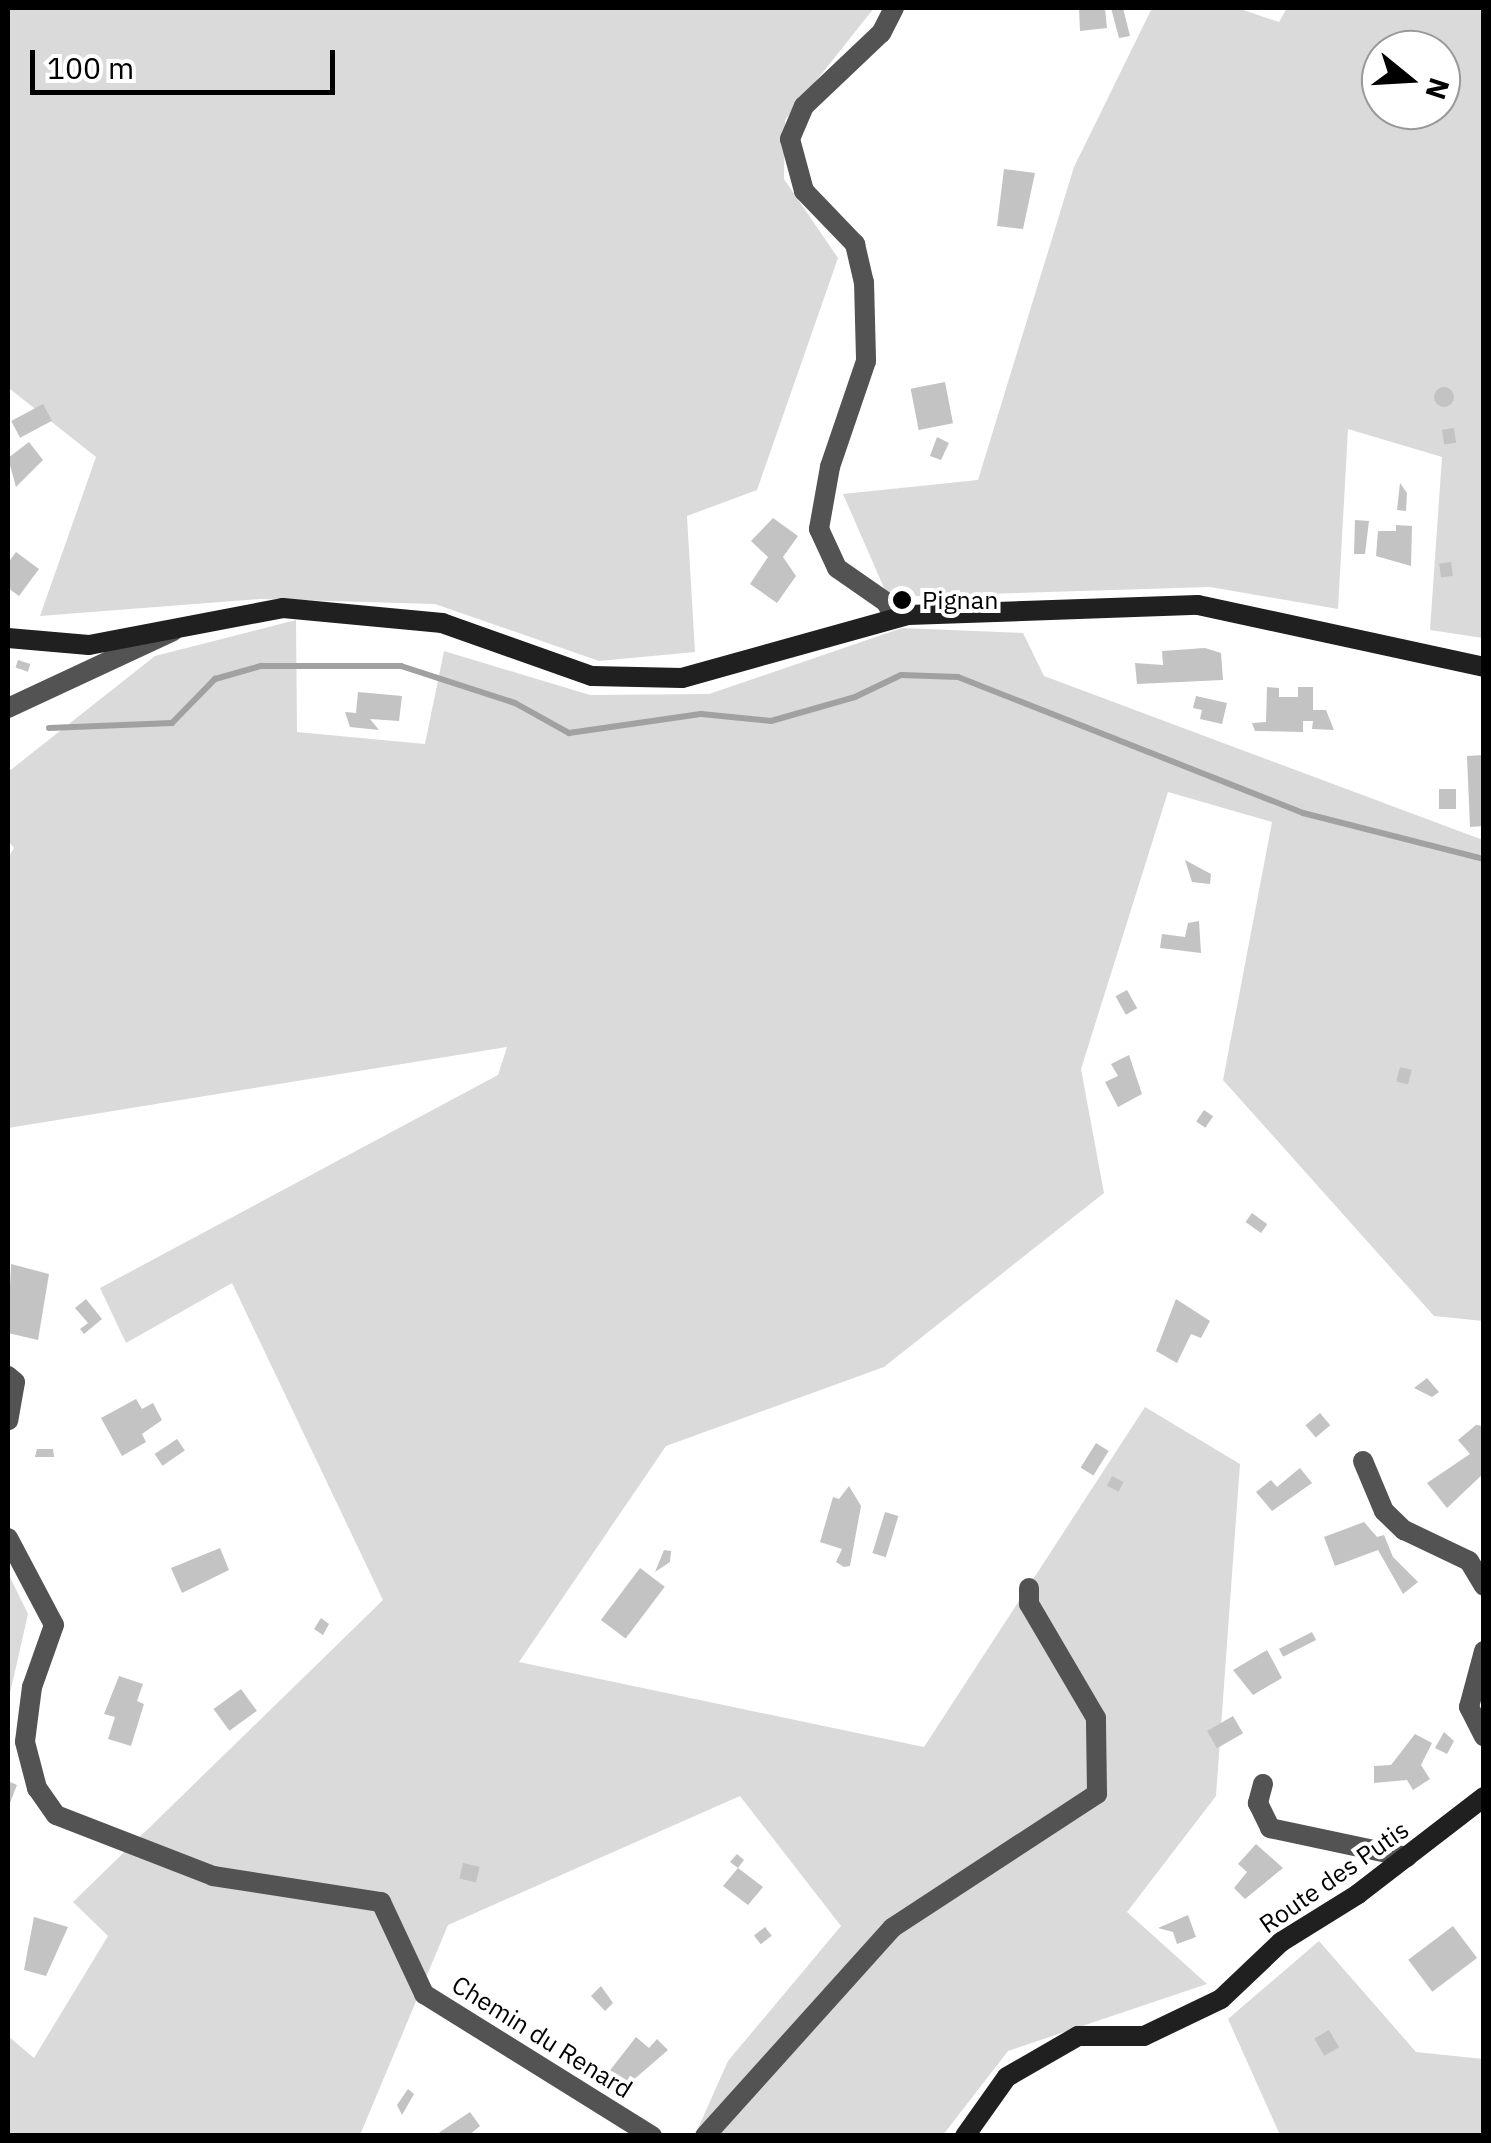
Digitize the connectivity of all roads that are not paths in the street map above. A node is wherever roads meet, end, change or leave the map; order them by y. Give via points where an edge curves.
1 (894, 8) edge
2 (894, 617) junction
3 (179, 628) junction
4 (8, 638) edge
5 (1484, 668) edge
6 (8, 708) edge
7 (8, 1376) edge
8 (8, 1420) edge
9 (1364, 1461) dead end
10 (8, 1538) edge
11 (1484, 1586) edge
12 (1029, 1588) dead end
13 (1484, 1652) edge
14 (1484, 1736) edge
15 (1262, 1784) dead end
16 (1484, 1797) edge
17 (1408, 1857) junction
18 (652, 2136) edge
19 (705, 2136) edge
20 (964, 2136) edge

1 - 2 street via 881,33 804,106 790,138 804,191 855,244 864,282 866,361 830,467 819,529 838,568 886,602
2 - 3 street via 682,678 592,676 422,621 283,608
2 - 5 street via 1198,605
3 - 4 street via 89,645
3 - 6 street
7 - 8 street via 15,1382 15,1400
9 - 11 street via 1384,1511 1404,1530 1469,1560
10 - 18 street, Chemin du Renard via 54,1624 32,1688 25,1742 37,1788 56,1815 213,1876 381,1902 424,1994
12 - 19 street via 1029,1604 1096,1718 1097,1794 892,1928
13 - 14 street via 1469,1707
15 - 17 street via 1258,1803 1270,1828
16 - 17 street, Route des Putis
17 - 20 street, Route des Putis via 1281,1942 1221,1999 1144,2036 1078,2036 1007,2077

